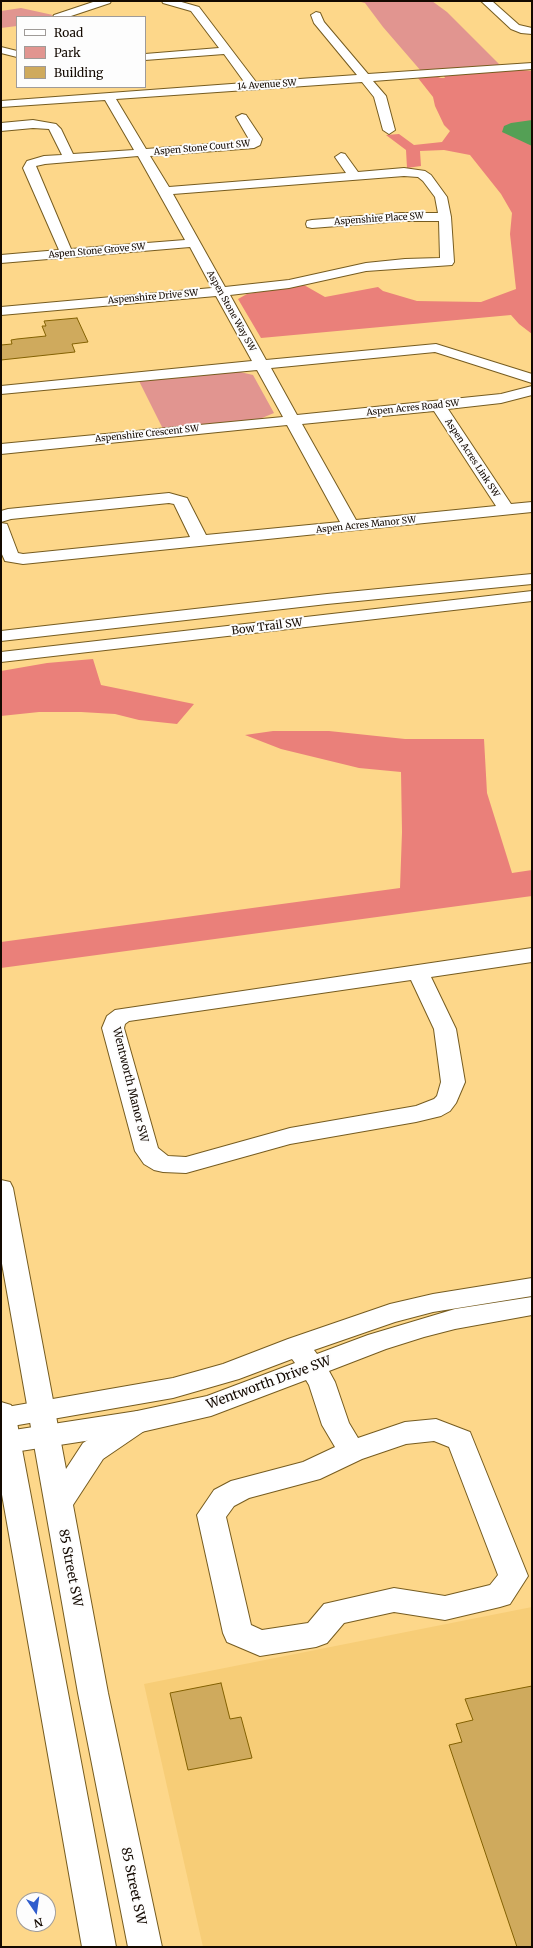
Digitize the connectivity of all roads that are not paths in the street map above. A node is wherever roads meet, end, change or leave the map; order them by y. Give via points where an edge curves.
1 (106, 1) edge
2 (167, 1) edge
3 (486, 1) edge
4 (316, 15) dead end
5 (67, 16) edge
6 (532, 31) edge
7 (1, 50) edge
8 (226, 52) junction
9 (16, 54) edge
10 (146, 57) edge
11 (532, 66) edge
12 (365, 78) junction
13 (253, 86) junction
14 (109, 97) junction
15 (1, 104) edge
16 (242, 117) dead end
17 (1, 127) edge
18 (389, 130) dead end
19 (141, 153) junction
20 (340, 157) dead end
21 (69, 158) junction
22 (356, 176) junction
23 (165, 191) junction
24 (445, 217) junction
25 (312, 224) dead end
26 (193, 243) junction
27 (67, 254) junction
28 (1, 259) edge
29 (220, 291) junction
30 (1, 311) edge
31 (261, 365) junction
32 (532, 379) edge
33 (1, 390) edge
34 (532, 390) edge
35 (438, 406) junction
36 (292, 420) junction
37 (1, 449) edge
38 (532, 507) edge
39 (506, 509) junction
40 (1, 517) edge
41 (351, 526) junction
42 (1, 528) edge
43 (201, 542) junction
44 (532, 579) edge
45 (409, 592) junction
46 (532, 596) edge
47 (327, 599) junction
48 (1, 629) edge
49 (1, 636) edge
50 (3, 654) edge
51 (532, 955) edge
52 (418, 972) junction
53 (1, 1188) edge
54 (531, 1295) edge
55 (297, 1346) junction
56 (312, 1367) junction
57 (137, 1422) junction
58 (44, 1423) junction
59 (2, 1427) edge
60 (352, 1451) junction
61 (58, 1504) junction
62 (99, 1947) edge
63 (145, 1947) edge

1 - 5 street
2 - 8 street via 195,9
3 - 6 street via 515,27
4 - 12 street
7 - 9 street
8 - 10 street
8 - 13 street
11 - 12 street, 14 Avenue SW
12 - 13 street, 14 Avenue SW
12 - 18 street via 380,96
13 - 14 street, 14 Avenue SW
14 - 15 street, 14 Avenue SW
14 - 19 street, Aspen Stone Way SW
16 - 19 street, Aspen Stone Court SW via 256,139 254,144
17 - 21 street via 33,124 52,126
19 - 21 street
19 - 23 street, Aspen Stone Way SW
20 - 22 street
21 - 27 street via 36,162 29,168
22 - 23 street, Aspenshire Drive SW
22 - 24 street, Aspenshire Drive SW via 404,172 421,174 441,197
23 - 26 street, Aspen Stone Way SW
24 - 25 street, Aspenshire Place SW via 390,217
24 - 29 street, Aspenshire Drive SW via 447,266 405,263 366,267 289,284
26 - 27 street, Aspen Stone Grove SW
26 - 29 street, Aspen Stone Way SW
27 - 28 street, Aspen Stone Grove SW
29 - 30 street, Aspenshire Drive SW
29 - 31 street, Aspen Stone Way SW
31 - 32 street via 436,348
31 - 33 street
31 - 36 street, Aspen Stone Way SW
34 - 35 street, Aspen Acres Road SW via 502,398
35 - 36 street, Aspen Acres Road SW
35 - 39 street, Aspen Acres Link SW
36 - 37 street, Aspenshire Crescent SW
36 - 41 street, Aspen Stone Way SW
38 - 39 street, Aspen Acres Manor SW
39 - 41 street, Aspen Acres Manor SW
40 - 43 street via 8,514 169,498 181,501
41 - 43 street, Aspen Acres Manor SW
42 - 43 street, Aspen Acres Manor SW via 11,557 19,559
44 - 45 street, Bow Trail SW
45 - 47 street, Bow Trail SW
45 - 50 street
46 - 50 street, Bow Trail SW
47 - 48 street via 248,604
47 - 49 street, Bow Trail SW
51 - 52 street, Wentworth Manor SW
52 - 52 street, Wentworth Manor SW via 127,1013 120,1017 113,1028 147,1151 163,1164 186,1165 290,1136 416,1114 442,1105 448,1098 453,1082 444,1029
53 - 58 street, 85 Street SW
54 - 55 street, Wentworth Drive SW via 433,1303 390,1314
54 - 56 street, Wentworth Drive SW via 378,1342
55 - 56 street
55 - 58 street, Wentworth Drive SW via 205,1380 139,1395
56 - 57 street, Wentworth Drive SW via 211,1406
56 - 60 street via 322,1382 336,1425
57 - 58 street, Wentworth Drive SW
57 - 61 street via 93,1451
58 - 59 street, Wentworth Drive SW
58 - 61 street, 85 Street SW
59 - 62 street
60 - 60 street via 310,1471 241,1489 224,1498 211,1515 238,1633 260,1644 316,1634 335,1613 394,1600 445,1608 500,1595 513,1576 460,1440 436,1430 405,1433
61 - 63 street, 85 Street SW via 93,1693

